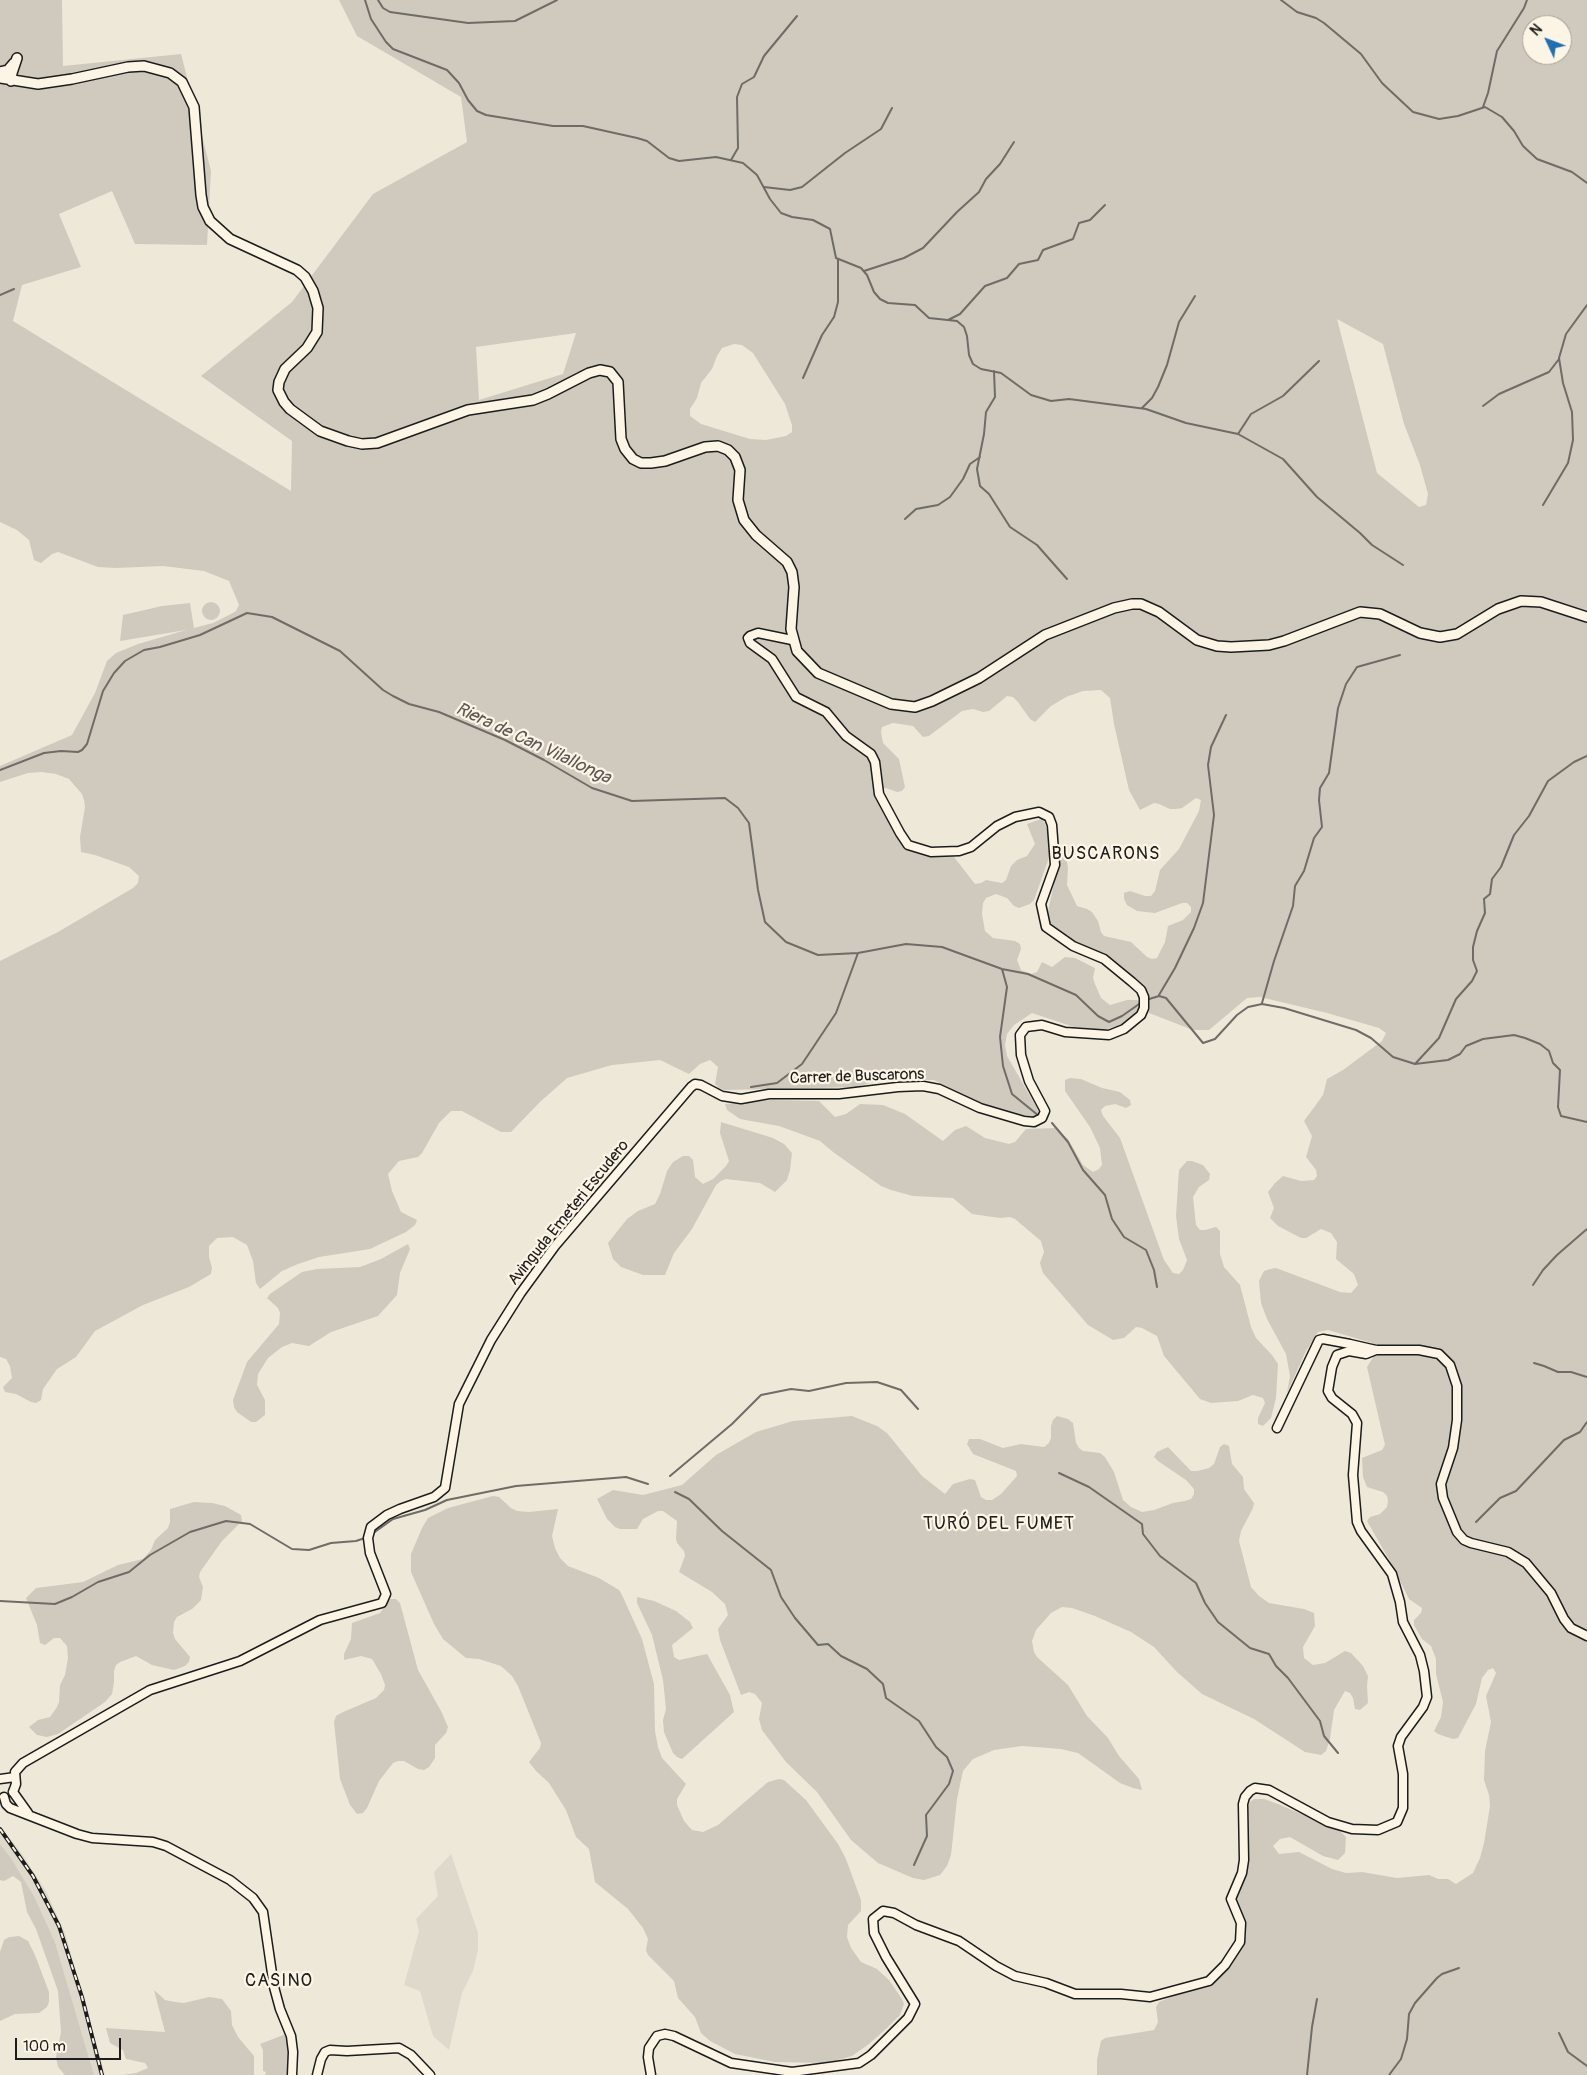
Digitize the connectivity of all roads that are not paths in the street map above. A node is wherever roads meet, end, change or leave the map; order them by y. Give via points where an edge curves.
1 (0, 72) edge
2 (0, 78) edge
3 (11, 81) junction
4 (1587, 617) edge
5 (792, 640) junction
6 (701, 1085) joint
7 (1376, 1350) junction
8 (1277, 1428) dead end
9 (1587, 1636) edge
10 (16, 1773) junction
11 (0, 1779) edge
12 (13, 1792) junction
13 (2, 1797) edge
14 (30, 1814) junction
15 (292, 2075) edge
16 (317, 2075) edge
17 (430, 2075) edge
18 (650, 2075) edge

1 - 3 main road via 8,70 17,58
2 - 3 main road
3 - 5 main road via 46,83 136,66 170,73 182,82 194,107 201,195 210,221 230,239 297,270 313,291 318,308 317,332 307,348 286,369 278,390 290,409 320,431 362,444 376,443 468,410 533,400 600,370 610,372 618,382 620,434 633,459 651,463 705,447 718,446 728,450 740,470 738,500 744,520 792,572
4 - 5 main road via 1548,604 1521,601 1498,609 1457,634 1440,637 1420,633 1380,614 1360,612 1284,641 1231,647 1197,640 1159,612 1141,604 1132,604 1045,635 979,678 915,707 891,704 818,673 801,657
5 - 6 street, Carrer de Buscarons via 758,633 748,638 772,660 796,697 823,710 846,736 870,754 875,762 880,794 908,845 931,852 960,851 1009,819 1034,812 1046,814 1052,825 1055,866 1041,904 1046,927 1073,946 1104,959 1141,990 1144,1008 1132,1024 1109,1035 1065,1032 1042,1025 1026,1027 1020,1035 1021,1055 1029,1081 1045,1111 1042,1118 1034,1122 980,1108 939,1089 923,1086 840,1094 775,1094 741,1099 722,1096
6 - 10 street, Avinguda Emeteri Escudero via 691,1086 555,1246 511,1308 459,1404 445,1488 434,1497 400,1508 377,1521 368,1535 370,1553 386,1590 382,1603 320,1620 240,1660 150,1690 27,1760
7 - 8 street via 1319,1340
7 - 9 street via 1419,1350 1445,1358 1457,1386 1457,1420 1453,1448 1441,1484 1443,1498 1457,1532 1464,1540 1508,1552 1526,1563 1551,1593 1571,1628
7 - 18 street via 1366,1354 1349,1351 1337,1355 1328,1391 1352,1414 1356,1423 1353,1475 1357,1522 1392,1574 1403,1622 1420,1655 1424,1672 1427,1697 1398,1746 1404,1787 1403,1808 1397,1822 1378,1830 1352,1829 1328,1822 1269,1790 1255,1788 1250,1791 1243,1804 1242,1873 1232,1899 1241,1923 1240,1942 1225,1965 1209,1981 1150,1997 1075,1994 1015,1976 959,1941 883,1911 873,1919 874,1934 915,2004 908,2018 872,2055 859,2063 792,2072 731,2063 665,2034 657,2036 649,2048
10 - 11 street
10 - 12 street
12 - 13 street
12 - 14 street
13 - 14 street via 10,1808
14 - 15 street via 55,1827 92,1838 153,1842 166,1846 230,1880 253,1898 263,1912 276,1998 291,2036
16 - 17 street via 321,2059 330,2050 399,2048 411,2055

